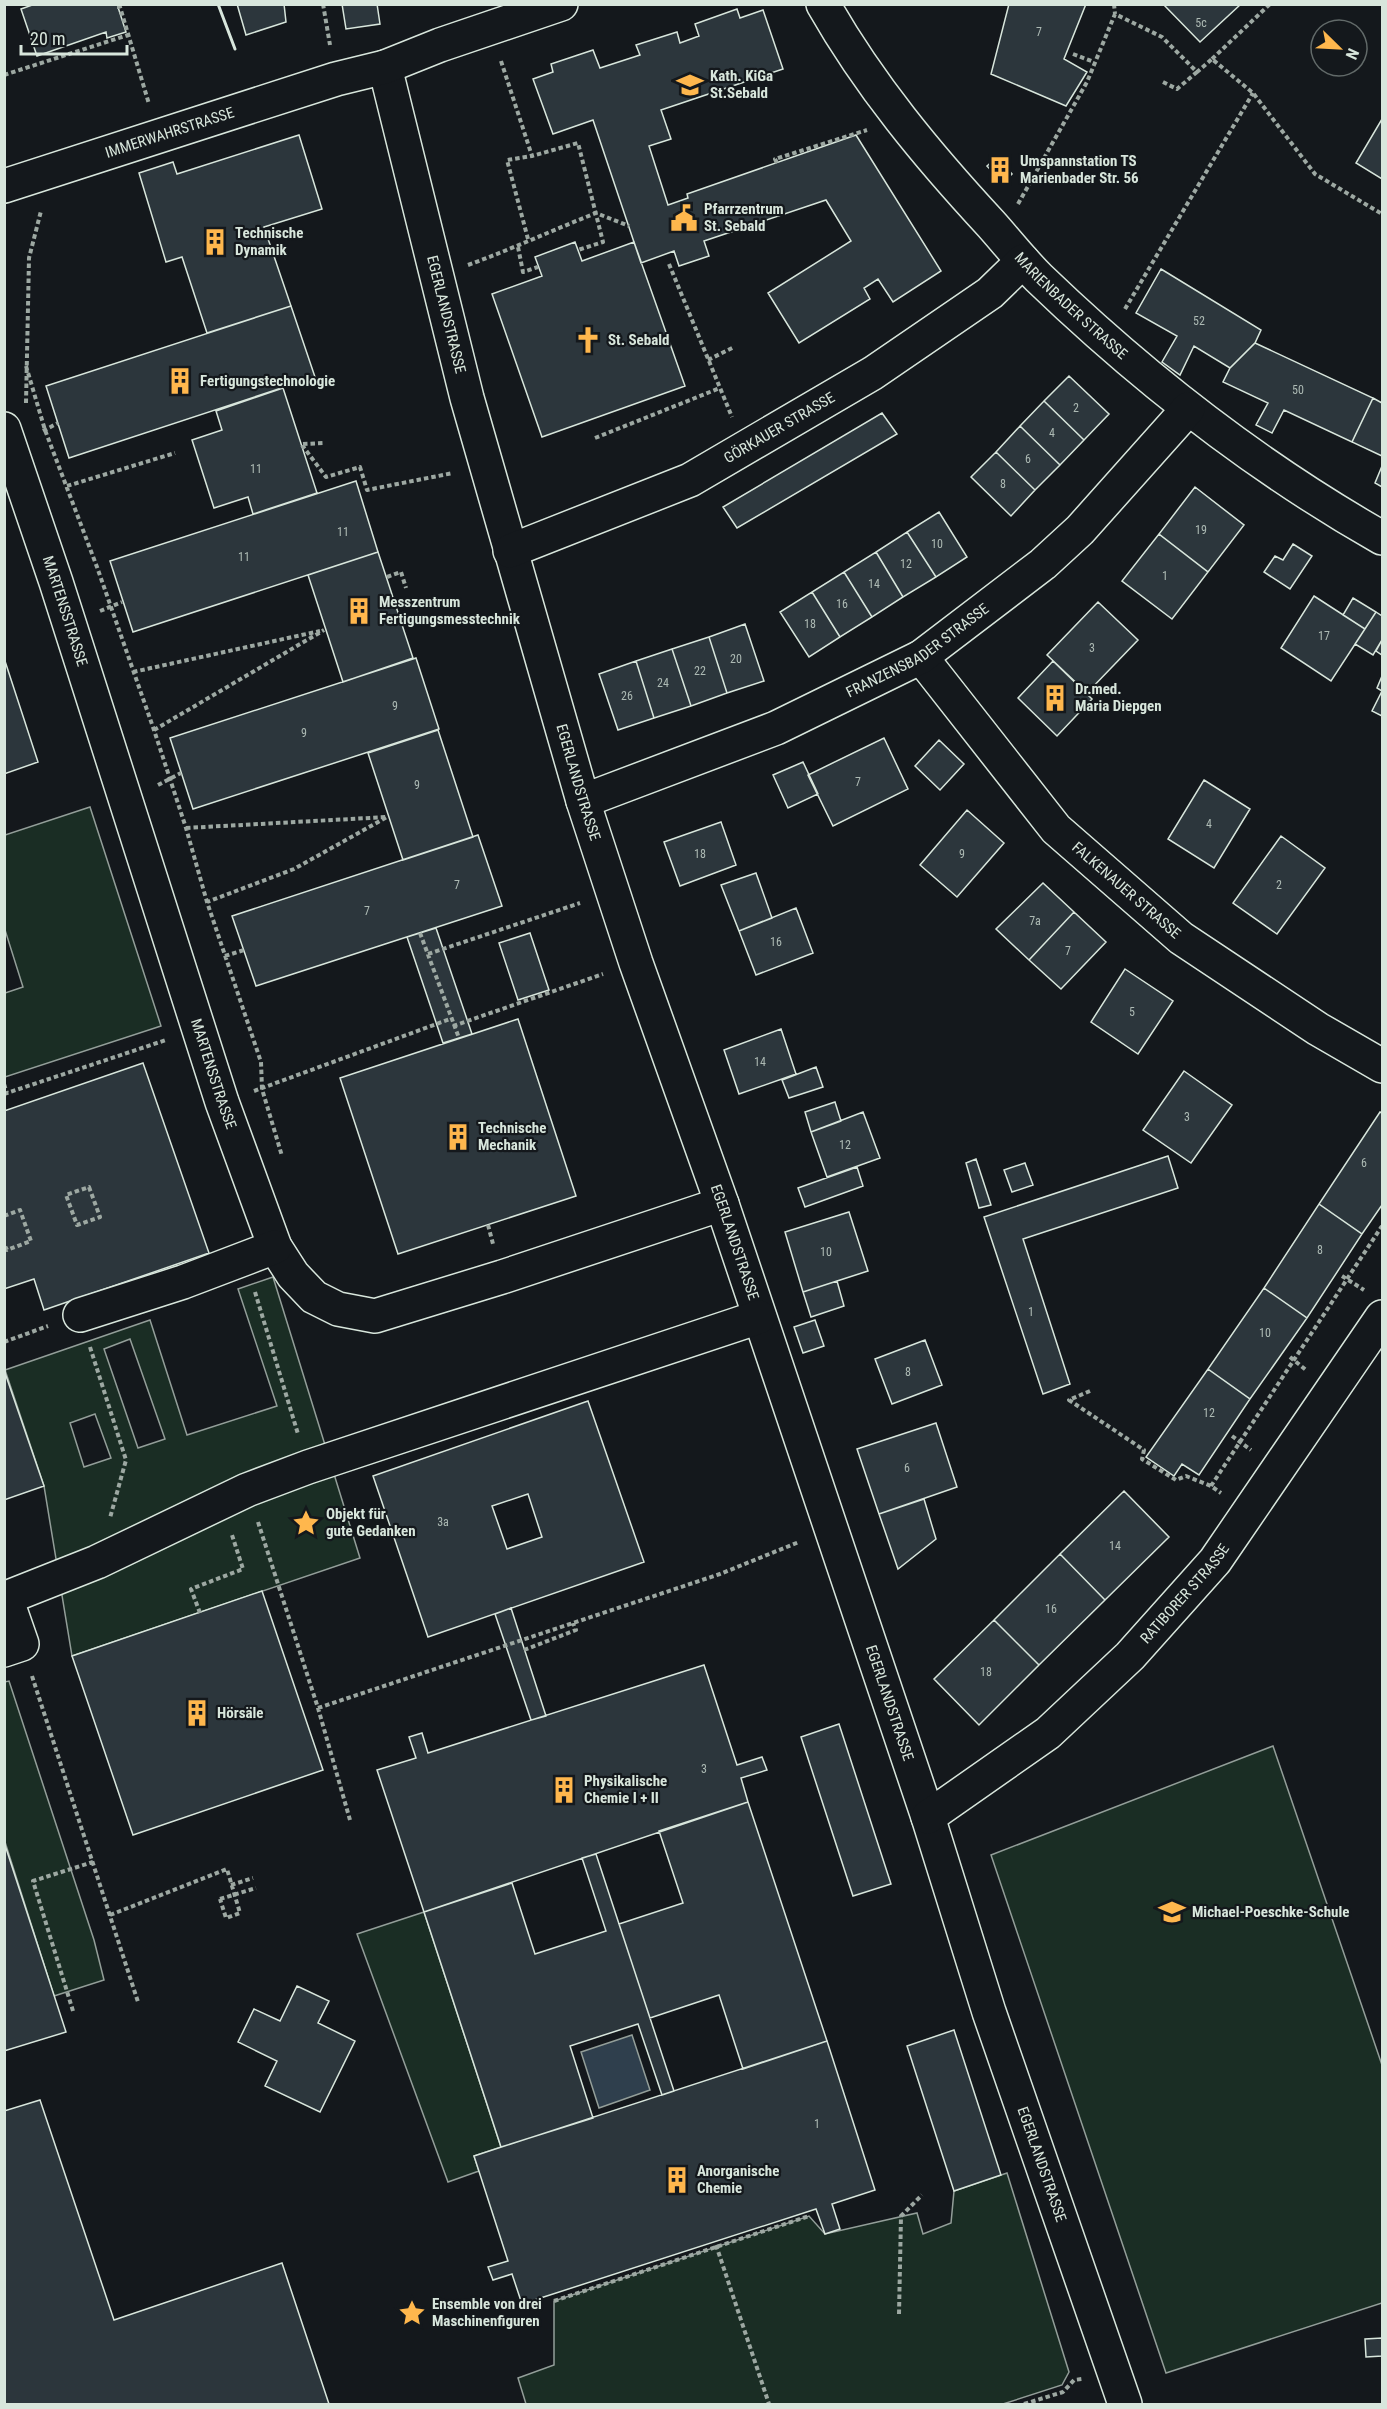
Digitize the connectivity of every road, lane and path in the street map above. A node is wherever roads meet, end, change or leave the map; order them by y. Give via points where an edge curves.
1 (561, 4) edge
2 (823, 4) edge
3 (1114, 4) edge
4 (1270, 4) edge
5 (117, 7) dead end
6 (1115, 14) junction
7 (128, 35) junction
8 (498, 52) dead end
9 (1073, 54) dead end
10 (1212, 59) junction
11 (1094, 62) junction
12 (385, 67) junction
13 (1197, 72) junction
14 (4, 75) edge
15 (1163, 82) dead end
16 (1253, 93) junction
17 (899, 120) junction
18 (159, 137) junction
19 (532, 156) junction
20 (777, 163) dead end
21 (52, 172) junction
22 (4, 186) edge
23 (596, 213) junction
24 (1383, 214) edge
25 (629, 226) dead end
26 (993, 226) junction
27 (528, 239) junction
28 (518, 247) junction
29 (578, 250) dead end
30 (1023, 261) junction
31 (669, 264) dead end
32 (538, 267) dead end
33 (436, 275) junction
34 (1107, 340) junction
35 (734, 347) dead end
36 (708, 360) junction
37 (26, 366) junction
38 (720, 388) junction
39 (1188, 409) junction
40 (15, 421) edge
41 (596, 438) dead end
42 (324, 443) dead end
43 (745, 448) junction
44 (175, 453) dead end
45 (486, 467) junction
46 (68, 486) junction
47 (31, 507) junction
48 (1383, 538) edge
49 (510, 550) junction
50 (387, 577) dead end
51 (406, 588) dead end
52 (921, 657) junction
53 (133, 672) junction
54 (154, 730) junction
55 (182, 773) dead end
56 (171, 780) junction
57 (583, 801) junction
58 (186, 828) junction
59 (612, 892) junction
60 (207, 902) junction
61 (420, 933) dead end
62 (244, 950) dead end
63 (428, 954) junction
64 (225, 956) junction
65 (636, 963) junction
66 (450, 1019) junction
67 (453, 1026) junction
68 (199, 1030) junction
69 (459, 1038) dead end
70 (1383, 1066) edge
71 (4, 1084) edge
72 (262, 1089) junction
73 (6, 1094) edge
74 (222, 1102) junction
75 (284, 1166) dead end
76 (722, 1204) junction
77 (4, 1216) edge
78 (100, 1217) joint
79 (1383, 1226) edge
80 (4, 1244) edge
81 (275, 1247) junction
82 (245, 1259) junction
83 (80, 1315) junction
84 (759, 1317) junction
85 (1383, 1317) edge
86 (4, 1342) edge
87 (1090, 1391) dead end
88 (308, 1467) junction
89 (1211, 1486) junction
90 (235, 1496) junction
91 (1249, 1512) junction
92 (831, 1530) junction
93 (97, 1562) junction
94 (200, 1613) dead end
95 (573, 1623) junction
96 (13, 1647) edge
97 (524, 1650) dead end
98 (318, 1708) junction
99 (928, 1817) junction
100 (350, 1820) dead end
101 (93, 1862) junction
102 (253, 1878) dead end
103 (231, 1885) junction
104 (256, 1888) dead end
105 (110, 1916) junction
106 (138, 2002) dead end
107 (73, 2012) dead end
108 (922, 2195) dead end
109 (809, 2216) dead end
110 (716, 2245) junction
111 (554, 2301) dead end
112 (899, 2314) dead end
113 (1120, 2390) edge
114 (770, 2404) edge
115 (1024, 2404) edge

1 - 12 street, IMMERWAHRSTRASSE
2 - 17 street, MARIENBADER STRASSE
3 - 6 path
4 - 10 path
5 - 7 path
6 - 11 path
6 - 13 path via 1162,37
7 - 14 path
7 - 18 path
8 - 19 path
9 - 11 path
10 - 13 path
10 - 16 path
11 - 26 path via 1087,82 1020,202
12 - 18 street, IMMERWAHRSTRASSE via 336,79
12 - 33 street, EGERLANDSTRASSE
13 - 15 path via 1177,89
16 - 24 path via 1315,174
16 - 34 path
17 - 20 path via 775,159
17 - 26 street, MARIENBADER STRASSE
18 - 21 street, IMMERWAHRSTRASSE
19 - 23 path via 578,143
19 - 27 path via 507,160
21 - 22 street, IMMERWAHRSTRASSE
21 - 37 path via 29,258
23 - 25 path
23 - 27 path
23 - 29 path via 603,242
26 - 30 street, MARIENBADER STRASSE
27 - 28 path
28 - 32 path via 523,272
28 - 33 path
30 - 34 street, MARIENBADER STRASSE
30 - 43 street, GÖRKAUER STRASSE via 990,293 873,373
31 - 36 path
33 - 45 street, EGERLANDSTRASSE
34 - 39 street, MARIENBADER STRASSE
35 - 36 path
36 - 38 path
37 - 40 path
37 - 46 path via 45,430
38 - 41 path
38 - 43 path
39 - 48 street, MARIENBADER STRASSE via 1295,484
39 - 52 street, FRANZENSBADER STRASSE via 1080,530 1043,564
40 - 47 street, MARTENSSTRASSE
42 - 45 path via 302,444 326,477 360,467 367,490
43 - 49 street, GÖRKAUER STRASSE via 690,480
44 - 46 path
45 - 49 street, EGERLANDSTRASSE
46 - 47 path
46 - 53 path
47 - 68 street, MARTENSSTRASSE
49 - 57 street, EGERLANDSTRASSE
50 - 51 path via 401,572
52 - 57 street, FRANZENSBADER STRASSE via 776,728
52 - 70 street, FALKENAUER STRASSE via 1056,829 1181,938 1318,1029
53 - 54 path
53 - 54 path via 324,630
54 - 56 path
55 - 56 path
56 - 58 path
57 - 59 street, EGERLANDSTRASSE
58 - 60 path
58 - 60 path via 387,817 294,869
59 - 63 path
59 - 65 street, EGERLANDSTRASSE
60 - 64 path
61 - 63 path
62 - 64 path
63 - 66 path
64 - 72 path via 261,1062
65 - 67 path
65 - 76 street, EGERLANDSTRASSE
66 - 67 path
66 - 72 path
67 - 69 path
68 - 73 path
68 - 74 street, MARTENSSTRASSE
71 - 73 path
72 - 74 path
72 - 75 path
74 - 81 street, MARTENSSTRASSE
76 - 81 street, MARTENSSTRASSE via 375,1316 338,1309 314,1297 293,1275
76 - 84 street, EGERLANDSTRASSE
77 - 80 path via 20,1210 31,1241 7,1250
78 - 78 path via 77,1225 66,1195 89,1187
79 - 89 path
81 - 82 street
82 - 83 street
82 - 88 path
83 - 86 path
83 - 93 path via 126,1460
84 - 88 street
84 - 92 street, EGERLANDSTRASSE
85 - 91 street, RATIBORER STRASSE
87 - 89 path via 1069,1400 1144,1450 1142,1459 1176,1480 1186,1476
88 - 90 street
89 - 91 path
90 - 93 street
90 - 94 path via 243,1569 191,1589
90 - 98 path
91 - 99 street, RATIBORER STRASSE via 1215,1561 1130,1656 1048,1733
92 - 95 path via 720,1574
92 - 99 street, EGERLANDSTRASSE
93 - 96 street via 6,1598
95 - 97 path via 576,1630
95 - 98 path
96 - 101 path
98 - 100 path
99 - 113 street, EGERLANDSTRASSE via 989,2012
101 - 105 path
101 - 107 path via 33,1881
102 - 103 path
103 - 104 path, bridge via 240,1913 226,1918 220,1899
103 - 105 path via 227,1869
105 - 106 path
108 - 112 path via 901,2216
109 - 110 path
110 - 111 path
110 - 114 path
113 - 115 path via 1074,2380 1063,2392

